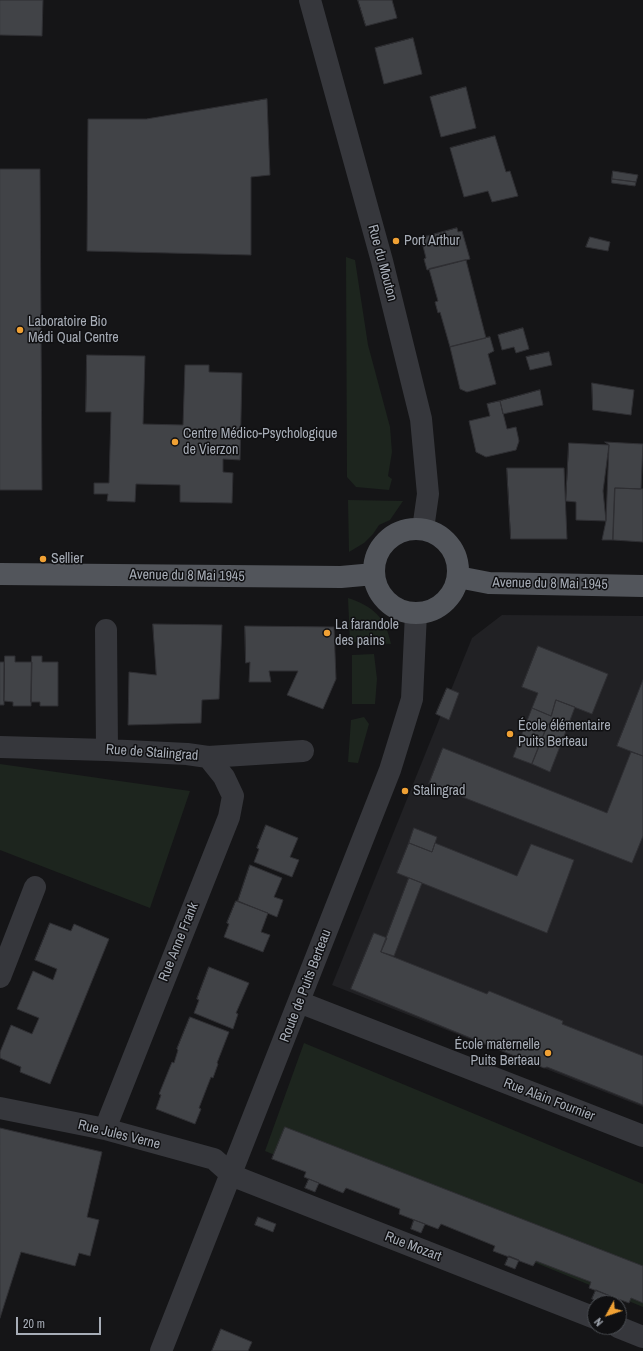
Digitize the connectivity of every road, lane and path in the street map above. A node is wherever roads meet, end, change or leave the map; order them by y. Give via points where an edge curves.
1 (310, 0) edge
2 (423, 529) junction
3 (0, 574) edge
4 (374, 574) junction
5 (458, 577) junction
6 (643, 586) edge
7 (416, 613) junction
8 (106, 630) dead end
9 (0, 747) edge
10 (107, 750) junction
11 (303, 752) dead end
12 (208, 757) junction
13 (35, 887) dead end
14 (0, 977) edge
15 (299, 1002) junction
16 (0, 1108) edge
17 (105, 1130) junction
18 (643, 1136) edge
19 (232, 1175) junction
20 (587, 1315) edge
21 (627, 1331) edge
22 (643, 1337) edge
23 (161, 1351) edge

1 - 2 street, Rue du Mouton via 382,261 422,419 428,494
2 - 4 main road via 398,533 388,540 380,549 375,561
2 - 5 main road via 446,541 457,564
3 - 4 main road, Avenue du 8 Mai 1945 via 341,577
4 - 7 main road via 383,597 392,606
5 - 6 main road, Avenue du 8 Mai 1945 via 489,583
5 - 7 main road via 448,598 439,606
7 - 15 street, Route de Puits Berteau via 410,706 383,791
8 - 10 street
9 - 10 street, Rue de Stalingrad
10 - 12 street, Rue de Stalingrad
11 - 12 street, Rue de Stalingrad
12 - 17 street, Rue Anne Frank via 224,777 233,796 230,817
13 - 14 street
15 - 18 street, Rue Alain Fournier
15 - 19 street, Route de Puits Berteau
16 - 17 street, Rue Jules Verne
17 - 19 street, Rue Jules Verne via 214,1159
19 - 20 street, Rue Mozart
19 - 23 street, Route de Puits Berteau
21 - 22 street

